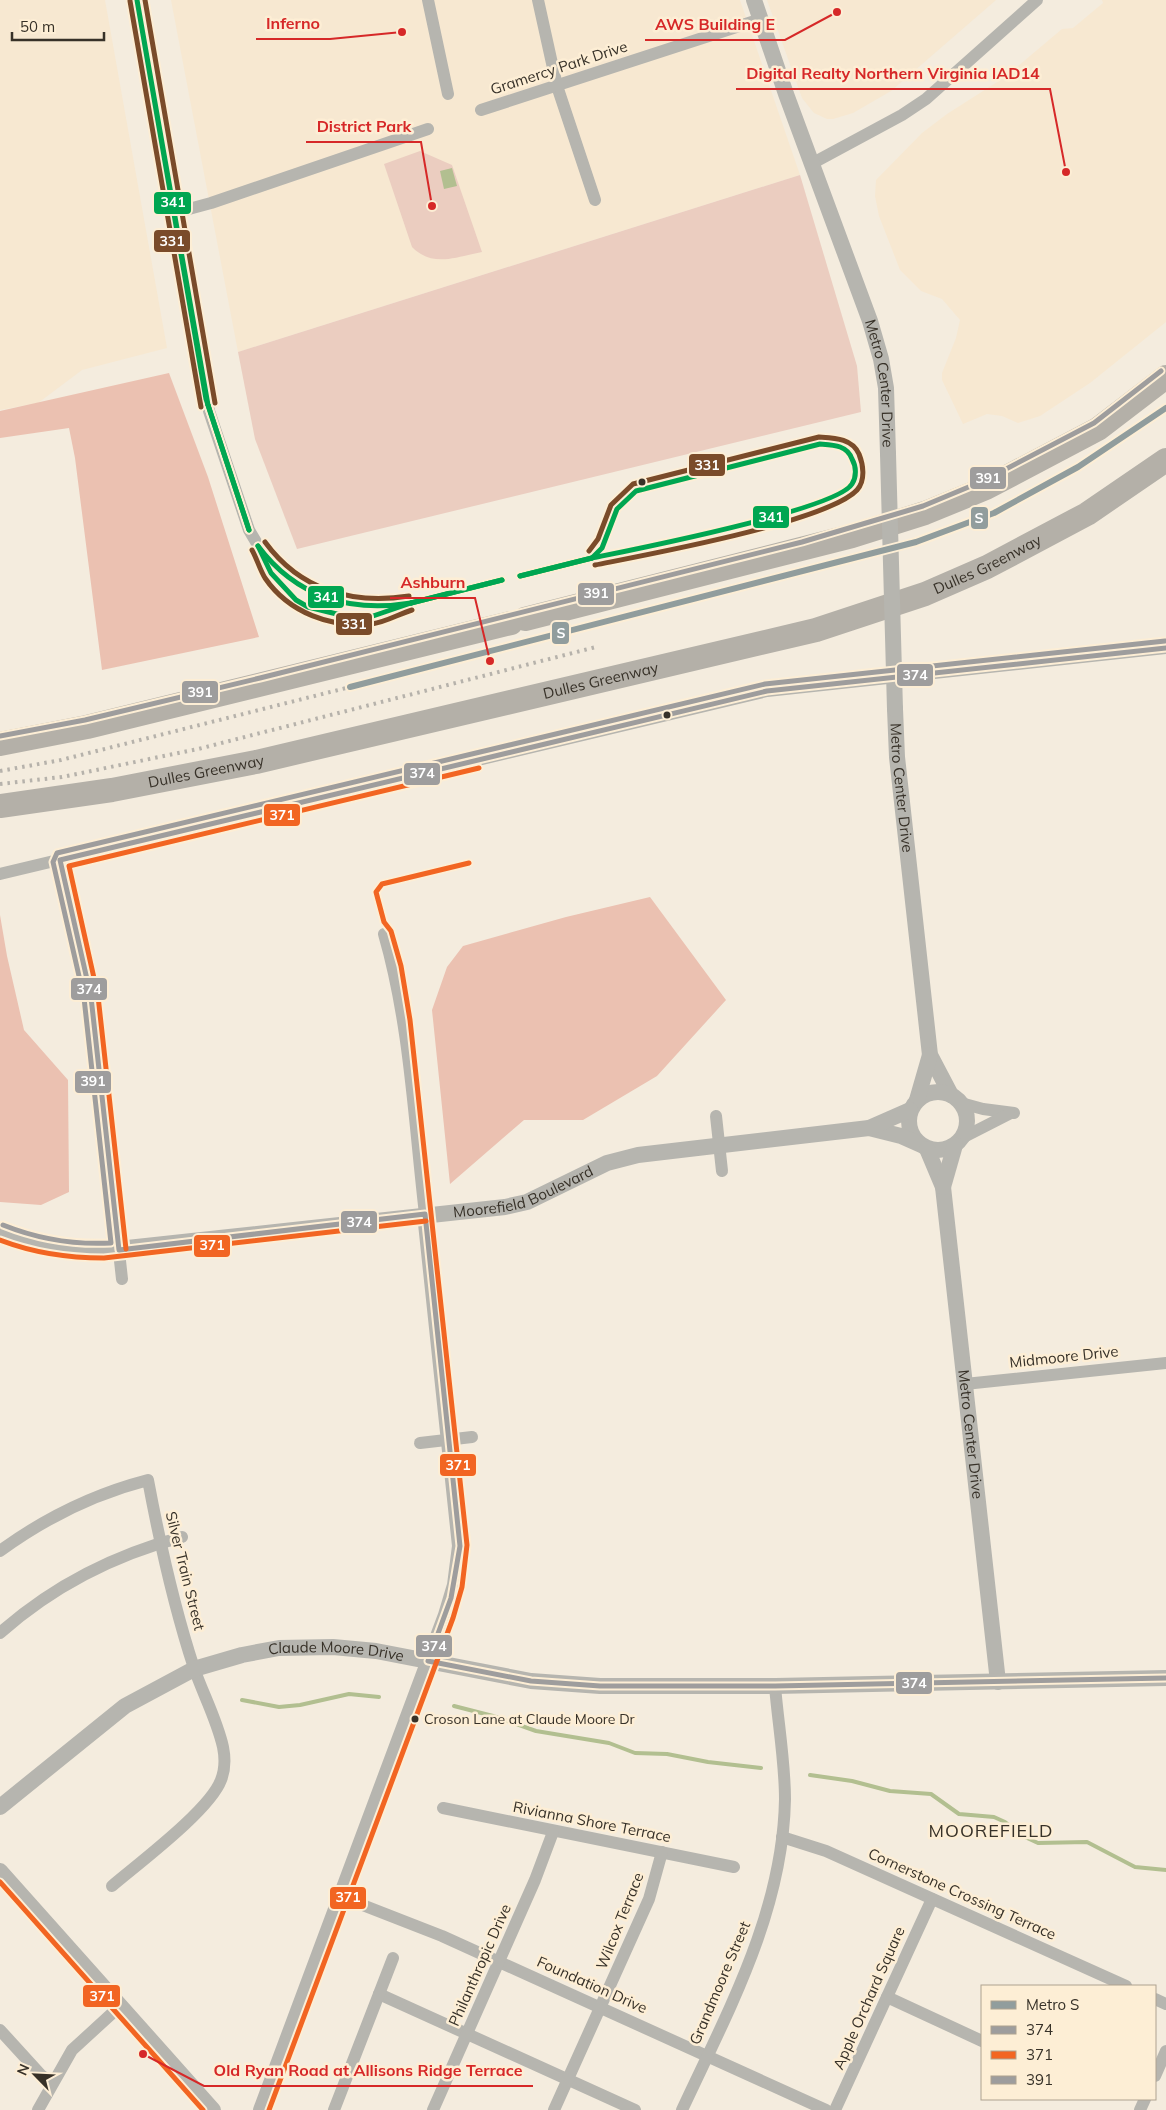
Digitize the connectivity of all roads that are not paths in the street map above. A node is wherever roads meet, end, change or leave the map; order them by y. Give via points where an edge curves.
1 (137, 0) edge
2 (428, 0) edge
3 (538, 0) edge
4 (754, 0) edge
5 (1037, 0) edge
6 (761, 20) junction
7 (557, 86) junction
8 (448, 94) dead end
9 (481, 110) dead end
10 (428, 129) dead end
11 (813, 163) junction
12 (595, 200) dead end
13 (174, 213) junction
14 (1166, 377) edge
15 (1166, 460) edge
16 (265, 557) dead end
17 (1166, 648) edge
18 (0, 744) edge
19 (0, 808) edge
20 (60, 860) junction
21 (0, 874) edge
22 (384, 934) dead end
23 (930, 1055) junction
24 (956, 1099) junction
25 (913, 1105) junction
26 (716, 1116) dead end
27 (869, 1128) junction
28 (959, 1141) junction
29 (719, 1144) junction
30 (923, 1146) junction
31 (722, 1171) dead end
32 (943, 1186) junction
33 (425, 1214) junction
34 (0, 1232) edge
35 (119, 1250) junction
36 (122, 1279) dead end
37 (1166, 1363) edge
38 (965, 1384) junction
39 (472, 1436) dead end
40 (449, 1439) junction
41 (420, 1443) dead end
42 (182, 1537) dead end
43 (160, 1543) junction
44 (0, 1551) edge
45 (0, 1633) edge
46 (428, 1661) junction
47 (194, 1669) junction
48 (1166, 1678) edge
49 (998, 1682) junction
50 (775, 1686) junction
51 (0, 1807) edge
52 (444, 1808) dead end
53 (553, 1832) junction
54 (782, 1837) junction
55 (662, 1852) junction
56 (734, 1867) dead end
57 (0, 1871) edge
58 (112, 1886) dead end
59 (342, 1897) junction
60 (932, 1899) junction
61 (393, 1958) dead end
62 (499, 1961) junction
63 (1124, 1985) edge
64 (379, 1994) junction
65 (887, 1997) junction
66 (119, 2007) junction
67 (601, 2007) junction
68 (0, 2030) edge
69 (467, 2034) junction
70 (981, 2041) edge
71 (1166, 2050) edge
72 (707, 2055) junction
73 (1156, 2074) edge
74 (567, 2080) junction
75 (52, 2083) junction
76 (38, 2110) edge
77 (213, 2110) edge
78 (261, 2110) edge
79 (334, 2110) edge
80 (433, 2110) edge
81 (554, 2110) edge
82 (634, 2110) edge
83 (682, 2110) edge
84 (826, 2110) edge
85 (835, 2110) edge

1 - 13 street
2 - 8 street
3 - 7 street
4 - 6 street, Metro Center Drive
5 - 11 street via 926,99
6 - 7 street, Gramercy Park Drive
6 - 11 street, Metro Center Drive
7 - 9 street, Gramercy Park Drive
7 - 12 street
10 - 13 street
11 - 23 street, Metro Center Drive, bridge via 881,359 886,388 897,757
13 - 16 street via 209,411 249,530
14 - 18 highway via 1098,429 986,488 925,514 842,539 518,621 87,727
15 - 19 highway, Dulles Greenway via 1087,514 987,567 925,594 816,630 256,762
17 - 20 street via 768,691
20 - 21 street
20 - 35 street via 91,997
22 - 33 street via 394,968 403,1021
23 - 24 street, Metro Center Drive
23 - 25 street, Metro Center Drive
24 - 25 street via 933,1092
24 - 28 street, Metro Center Drive via 967,1120
24 - 28 street via 983,1109 1012,1113 987,1123
25 - 27 street, Moorefield Boulevard
25 - 30 street, Metro Center Drive via 909,1129
26 - 29 street
27 - 29 street, Moorefield Boulevard
27 - 30 street, Moorefield Boulevard via 901,1136
28 - 30 street via 946,1150
28 - 32 street, Metro Center Drive
29 - 31 street
29 - 33 street, Moorefield Boulevard via 607,1162 527,1202
30 - 32 street, Metro Center Drive
32 - 38 street, Metro Center Drive
33 - 35 street, Moorefield Boulevard
33 - 40 street
34 - 35 street, Moorefield Boulevard via 46,1247 72,1251
35 - 36 street
37 - 38 street, Midmoore Drive
38 - 49 street, Metro Center Drive
39 - 40 street
40 - 41 street
40 - 46 street via 459,1554 451,1598
42 - 43 street
43 - 44 street, Silver Train Street via 148,1480 124,1486 57,1514
43 - 45 street via 129,1553 60,1588 28,1608
43 - 47 street, Silver Train Street
46 - 47 street, Claude Moore Drive via 376,1652 279,1648
46 - 50 street, Claude Moore Drive via 531,1681 600,1686
46 - 59 street
47 - 51 street, Claude Moore Drive via 125,1706
47 - 58 street, Silver Train Street via 224,1748 221,1780 197,1812
48 - 49 street, Claude Moore Drive
49 - 50 street, Claude Moore Drive
50 - 54 street, Grandmoore Street via 785,1798
52 - 53 street, Rivianna Shore Terrace
53 - 55 street, Rivianna Shore Terrace
53 - 62 street, Philanthropic Drive
54 - 60 street, Cornerstone Crossing Terrace via 826,1851
54 - 72 street, Grandmoore Street via 776,1882 761,1932
55 - 56 street, Rivianna Shore Terrace
55 - 67 street, Wilcox Terrace via 649,1899
57 - 66 street
59 - 62 street, Foundation Drive
59 - 78 street
60 - 63 street, Cornerstone Crossing Terrace
60 - 65 street, Apple Orchard Square
61 - 64 street
62 - 67 street, Foundation Drive
62 - 69 street, Philanthropic Drive
64 - 69 street
64 - 79 street
65 - 70 street
65 - 85 street, Apple Orchard Square
66 - 75 street via 72,2050
66 - 77 street
67 - 72 street, Foundation Drive
67 - 74 street, Wilcox Terrace
68 - 75 street via 40,2075
69 - 74 street
69 - 80 street, Philanthropic Drive
71 - 73 street
72 - 83 street, Grandmoore Street
72 - 84 street, Foundation Drive
74 - 81 street, Wilcox Terrace
74 - 82 street
75 - 76 street

